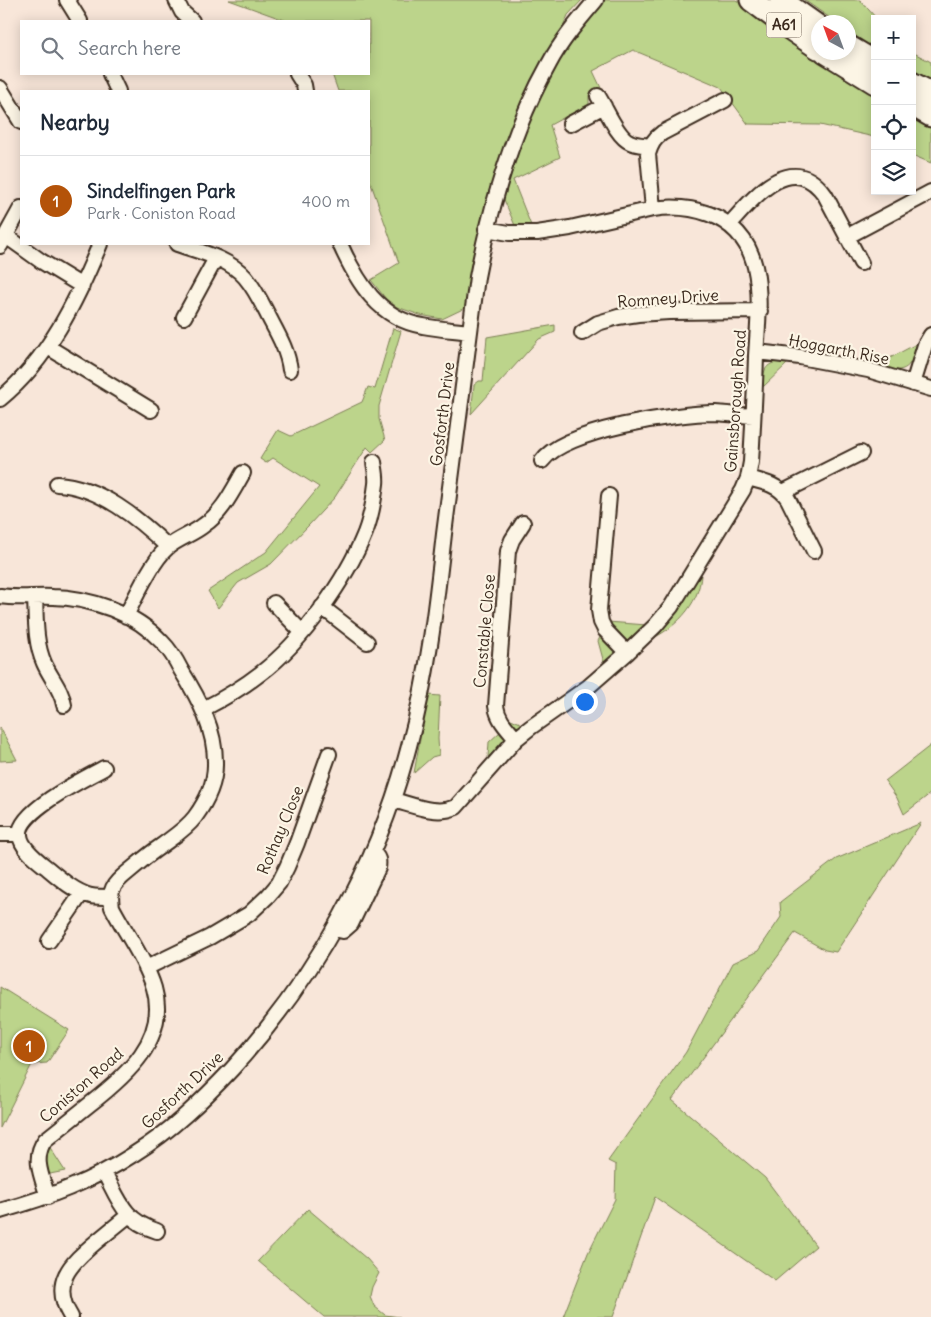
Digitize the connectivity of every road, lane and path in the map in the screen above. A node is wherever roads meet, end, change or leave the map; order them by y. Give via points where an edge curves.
1 (68, 0) edge
2 (176, 0) edge
3 (596, 0) edge
4 (752, 0) edge
5 (781, 0) edge
6 (79, 20) edge
7 (191, 20) edge
8 (811, 21) edge
9 (811, 43) edge
10 (856, 51) edge
11 (838, 60) edge
12 (872, 60) edge
13 (110, 75) edge
14 (298, 75) edge
15 (871, 81) edge
16 (916, 84) edge
17 (0, 88) edge
18 (118, 90) edge
19 (305, 90) edge
20 (931, 93) edge
21 (725, 100) dead end
22 (916, 108) edge
23 (931, 116) edge
24 (20, 120) edge
25 (570, 124) dead end
26 (650, 146) junction
27 (931, 192) edge
28 (653, 209) junction
29 (20, 210) edge
30 (729, 224) junction
31 (486, 229) junction
32 (848, 236) junction
33 (3, 241) edge
34 (100, 245) edge
35 (180, 245) edge
36 (340, 245) edge
37 (216, 258) junction
38 (861, 263) dead end
39 (82, 286) junction
40 (760, 311) junction
41 (184, 316) dead end
42 (469, 332) junction
43 (582, 332) dead end
44 (931, 335) edge
45 (48, 347) junction
46 (757, 352) junction
47 (290, 370) dead end
48 (913, 384) junction
49 (931, 390) edge
50 (0, 399) edge
51 (151, 410) dead end
52 (753, 416) junction
53 (861, 453) dead end
54 (542, 461) dead end
55 (374, 462) dead end
56 (243, 473) dead end
57 (748, 478) junction
58 (57, 484) dead end
59 (783, 492) junction
60 (609, 496) dead end
61 (523, 523) dead end
62 (168, 547) junction
63 (814, 551) dead end
64 (0, 596) edge
65 (34, 597) junction
66 (274, 603) dead end
67 (322, 607) junction
68 (126, 616) junction
69 (302, 632) junction
70 (367, 642) dead end
71 (627, 653) junction
72 (64, 705) dead end
73 (203, 709) junction
74 (516, 739) junction
75 (329, 754) dead end
76 (104, 768) dead end
77 (393, 800) junction
78 (0, 834) edge
79 (20, 834) junction
80 (82, 892) junction
81 (110, 897) junction
82 (50, 941) dead end
83 (146, 968) junction
84 (104, 1172) junction
85 (48, 1197) junction
86 (0, 1211) edge
87 (129, 1215) junction
88 (157, 1231) dead end
89 (71, 1317) edge

1 - 6 street
2 - 7 street
3 - 31 street, Gosforth Drive via 553,57 527,107
4 - 9 highway, A61
5 - 8 highway, A61
10 - 12 highway
11 - 15 highway
13 - 18 street
14 - 19 street
16 - 20 highway
17 - 24 street
21 - 26 street via 662,133
22 - 23 highway
25 - 26 street via 601,101 628,142
26 - 28 street via 648,160
27 - 32 street
28 - 30 street, Gainsborough Road via 689,209
28 - 31 street, Gainsborough Road via 537,233
29 - 33 street
30 - 32 street via 770,184 799,176 820,187
30 - 40 street, Gainsborough Road via 748,246 759,283
31 - 42 street, Gosforth Drive
32 - 38 street
33 - 39 street
34 - 39 street
35 - 37 street
36 - 42 street via 357,278 388,312 422,326
37 - 41 street
37 - 47 street via 244,276 253,288 285,349
39 - 45 street
40 - 43 street, Romney Drive via 638,314 598,323
40 - 46 street, Gainsborough Road
42 - 77 street, Gosforth Drive via 424,679
44 - 48 street
45 - 50 street
45 - 51 street
46 - 48 street, Hoggarth Rise via 874,371
46 - 52 street, Gainsborough Road
48 - 49 street, Hoggarth Rise
52 - 54 street via 714,413 637,422 575,440 552,451
52 - 57 street, Gainsborough Road
53 - 59 street
55 - 67 street via 376,483 366,531
56 - 62 street via 214,518
57 - 59 street
57 - 71 street, Gainsborough Road via 671,608
58 - 62 street via 84,489 103,498 150,529
59 - 63 street
60 - 71 street via 599,610 606,630
61 - 74 street, Constable Close via 508,551 496,706 500,720
62 - 68 street via 155,563
64 - 65 street
65 - 68 street via 78,599
65 - 72 street via 40,654
66 - 69 street
67 - 69 street
67 - 70 street
68 - 73 street via 164,643
69 - 73 street via 262,673
71 - 74 street, Gainsborough Road via 588,687
73 - 81 street via 215,749 213,781 208,795 183,830 120,878
74 - 77 street, Gainsborough Road via 449,811
75 - 83 street, Rothay Close via 287,867 268,896 249,914
76 - 79 street via 49,800 26,820
77 - 84 street, Gosforth Drive via 349,902 299,984 267,1027 221,1080 170,1129
78 - 79 street
79 - 80 street via 25,847 37,860
80 - 81 street
80 - 82 street
81 - 83 street, Coniston Road via 112,907
83 - 85 street, Coniston Road via 157,1000 151,1038 137,1061 120,1079 39,1147 39,1167
84 - 85 street, Gosforth Drive
84 - 87 street
85 - 86 street, Gosforth Drive
87 - 88 street
87 - 89 street via 80,1255 66,1273 63,1300

